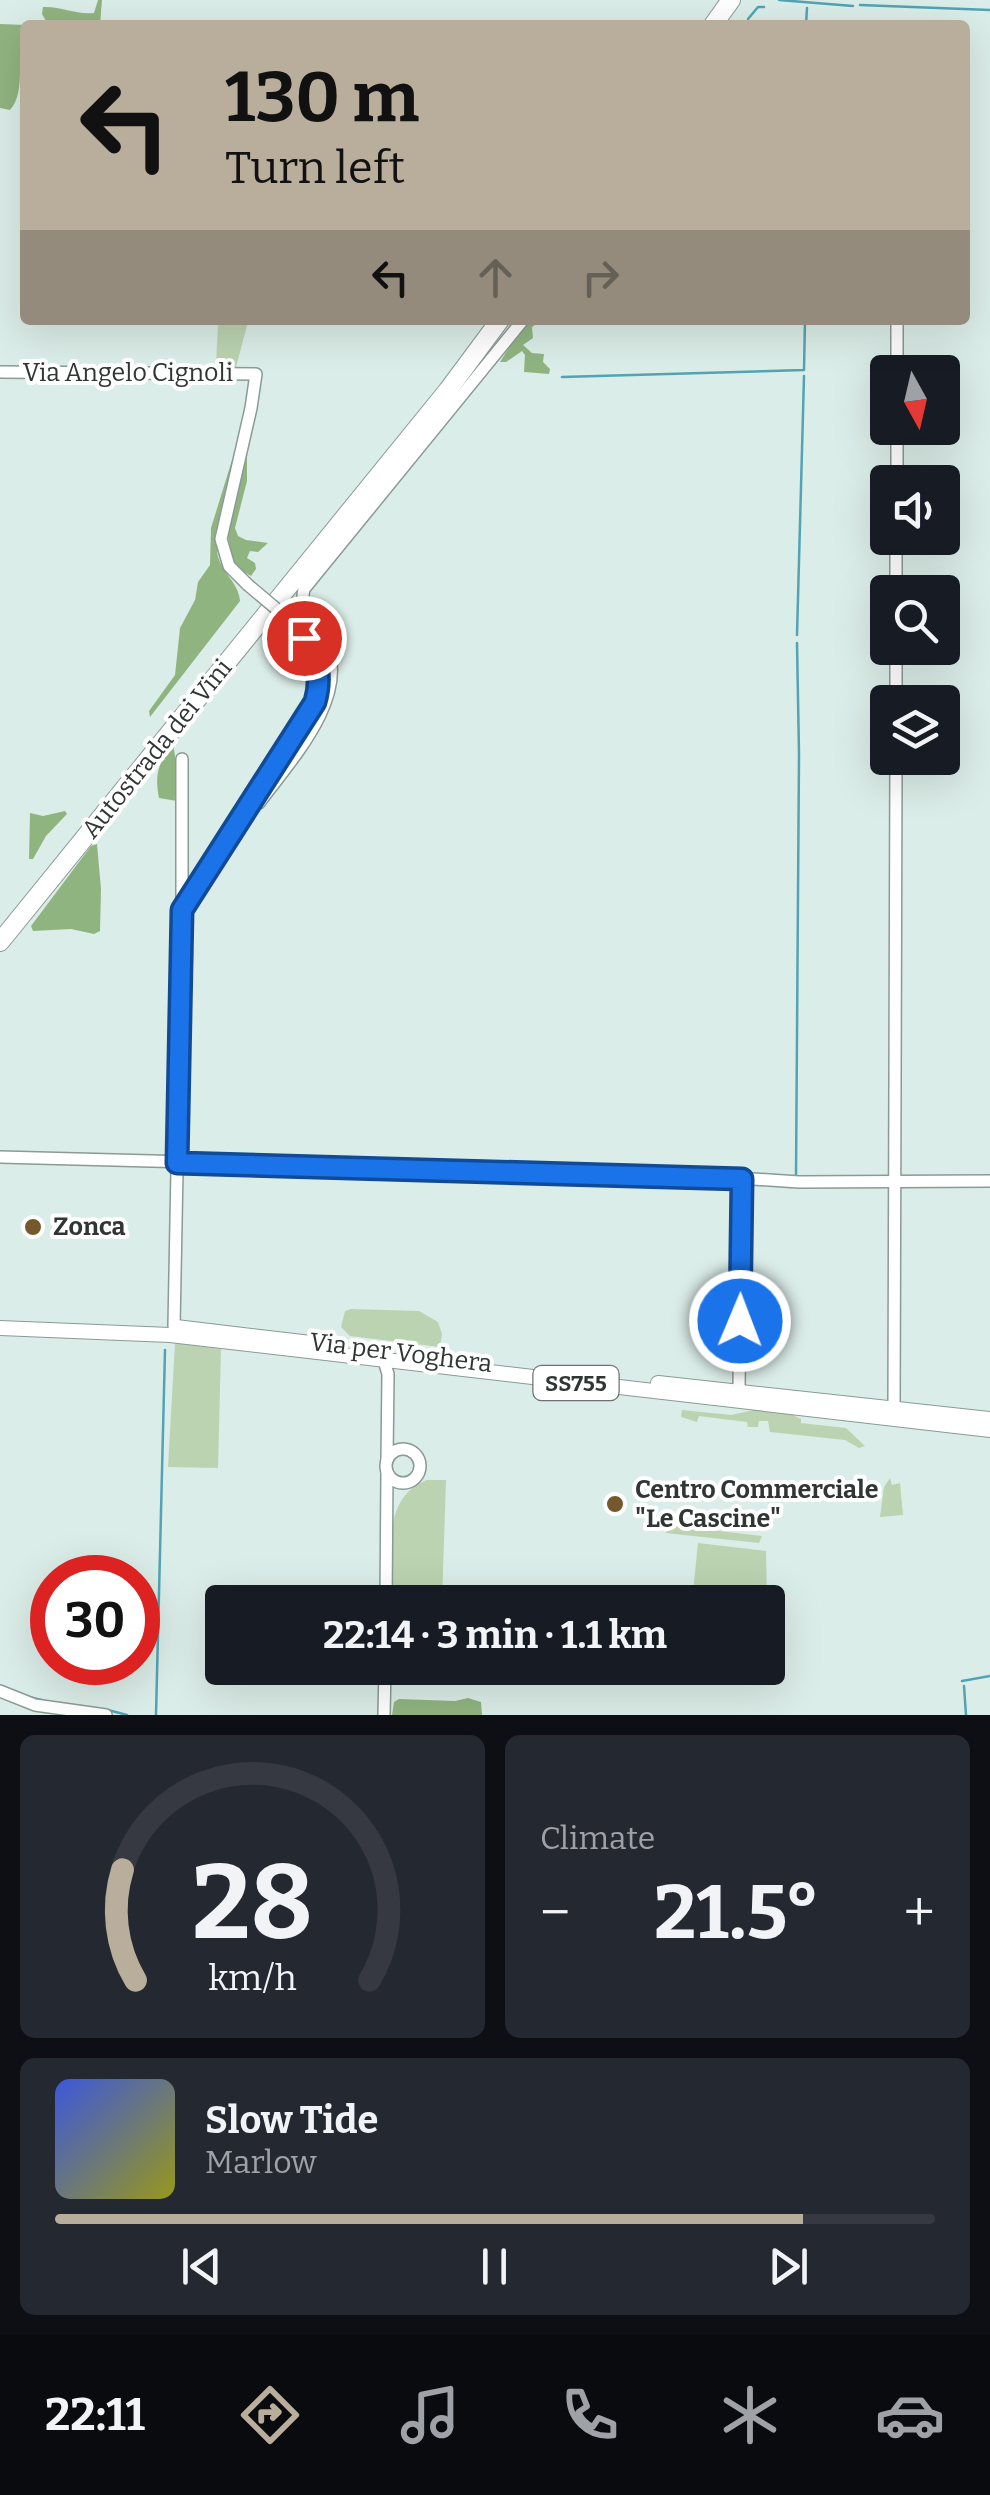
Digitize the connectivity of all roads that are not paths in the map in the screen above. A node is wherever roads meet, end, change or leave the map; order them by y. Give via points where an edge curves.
1 (483, 325) edge
2 (496, 325) edge
3 (520, 325) edge
4 (897, 325) edge
5 (897, 355) edge
6 (0, 372) edge
7 (182, 758) dead end
8 (896, 775) edge
9 (231, 837) junction
10 (182, 910) junction
11 (0, 924) edge
12 (0, 942) edge
13 (0, 1156) edge
14 (177, 1163) junction
15 (742, 1179) junction
16 (896, 1181) junction
17 (990, 1181) edge
18 (0, 1319) edge
19 (0, 1328) edge
20 (171, 1329) junction
21 (384, 1361) junction
22 (739, 1392) junction
23 (894, 1408) junction
24 (990, 1419) edge
25 (990, 1430) edge
26 (387, 1466) junction
27 (408, 1483) junction
28 (387, 1516) junction
29 (386, 1585) edge
30 (385, 1685) edge
31 (0, 1691) edge
32 (106, 1715) edge
33 (384, 1715) edge

1 - 11 highway, Autostrada dei Vini
2 - 12 highway, Autostrada dei Vini
3 - 9 street via 304,589 304,613 328,646 330,696
4 - 5 street
6 - 9 street, Via Angelo Cignoli, bridge via 256,374 222,539 229,566 292,622 318,663 320,682 315,702
7 - 10 street
8 - 16 street
9 - 10 street
10 - 14 street
13 - 14 street
14 - 15 street
14 - 20 street
15 - 16 street
15 - 22 street
16 - 17 street
16 - 23 street
18 - 20 main road
19 - 20 main road
20 - 21 main road, Via per Voghera / SS755
20 - 22 main road, Via per Voghera / SS755
21 - 25 main road, Via per Voghera / SS755
21 - 26 street
22 - 23 main road, Via per Voghera / SS755
23 - 24 main road, Via per Voghera / SS755
26 - 27 street via 393,1480
26 - 27 street via 393,1452 416,1454 420,1471
26 - 28 street
27 - 28 street
28 - 29 street
30 - 33 street
31 - 32 street via 34,1705

